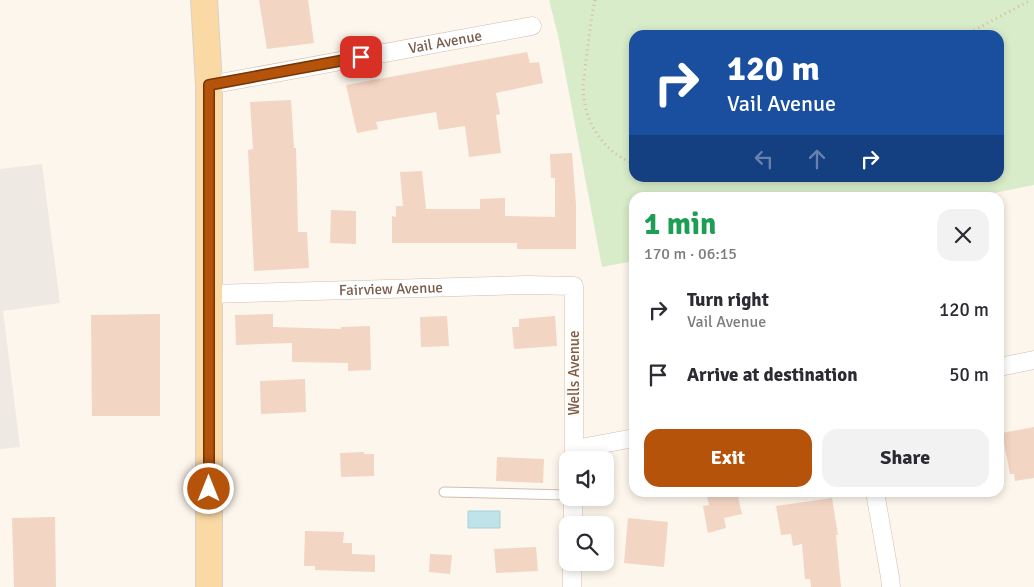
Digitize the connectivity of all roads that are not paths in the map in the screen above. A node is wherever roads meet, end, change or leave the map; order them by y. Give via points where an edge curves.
1 (204, 0) edge
2 (532, 26) dead end
3 (209, 85) junction
4 (574, 286) joint
5 (209, 294) junction
6 (1034, 360) edge
7 (1004, 365) edge
8 (629, 439) edge
9 (575, 451) edge
10 (589, 451) edge
11 (444, 492) dead end
12 (559, 496) edge
13 (876, 497) edge
14 (572, 571) edge
15 (209, 587) edge
16 (572, 587) edge
17 (891, 587) edge

1 - 3 main road
2 - 3 street, Vail Avenue
3 - 5 main road
4 - 5 street, Fairview Avenue
4 - 9 street, Wells Avenue
5 - 15 main road
6 - 7 street
8 - 10 street
11 - 12 lane
13 - 17 street
14 - 16 street

